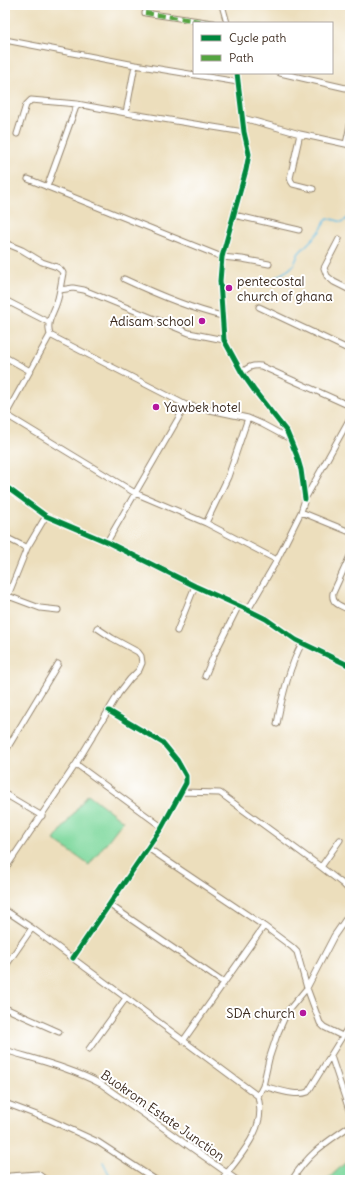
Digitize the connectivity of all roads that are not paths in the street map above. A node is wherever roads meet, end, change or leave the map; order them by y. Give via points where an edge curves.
1 (222, 5) edge
2 (145, 13) dead end
3 (207, 22) edge
4 (227, 22) edge
5 (5, 40) edge
6 (135, 65) junction
7 (237, 74) edge
8 (284, 74) edge
9 (238, 82) junction
10 (350, 89) edge
11 (77, 104) junction
12 (126, 113) junction
13 (243, 118) junction
14 (350, 125) edge
15 (244, 132) junction
16 (17, 134) dead end
17 (300, 134) junction
18 (348, 145) edge
19 (28, 179) dead end
20 (47, 187) junction
21 (314, 189) dead end
22 (234, 214) junction
23 (299, 230) dead end
24 (338, 239) dead end
25 (5, 243) edge
26 (222, 257) junction
27 (269, 264) dead end
28 (124, 279) dead end
29 (60, 290) junction
30 (350, 290) edge
31 (5, 300) edge
32 (258, 306) dead end
33 (222, 316) junction
34 (48, 322) junction
35 (50, 335) junction
36 (224, 340) junction
37 (350, 350) edge
38 (5, 357) edge
39 (30, 371) junction
40 (242, 373) junction
41 (186, 405) junction
42 (350, 406) edge
43 (5, 415) edge
44 (248, 418) junction
45 (350, 418) edge
46 (290, 439) junction
47 (5, 486) edge
48 (136, 493) junction
49 (305, 500) junction
50 (301, 512) junction
51 (46, 516) junction
52 (206, 523) junction
53 (350, 532) edge
54 (5, 537) edge
55 (107, 542) junction
56 (27, 548) junction
57 (350, 556) edge
58 (277, 560) junction
59 (195, 586) junction
60 (8, 596) junction
61 (5, 603) edge
62 (239, 605) junction
63 (58, 610) dead end
64 (248, 610) junction
65 (350, 610) edge
66 (97, 628) dead end
67 (177, 631) dead end
68 (302, 643) junction
69 (58, 664) dead end
70 (350, 666) edge
71 (205, 676) dead end
72 (109, 710) junction
73 (277, 724) dead end
74 (5, 752) edge
75 (76, 764) junction
76 (181, 792) junction
77 (5, 794) edge
78 (42, 816) junction
79 (162, 827) junction
80 (340, 840) dead end
81 (148, 848) junction
82 (321, 867) junction
83 (5, 869) edge
84 (350, 891) edge
85 (110, 904) junction
86 (5, 910) edge
87 (350, 913) edge
88 (264, 926) junction
89 (32, 928) junction
90 (73, 958) junction
91 (5, 967) edge
92 (224, 982) junction
93 (307, 988) junction
94 (126, 998) junction
95 (5, 1008) edge
96 (350, 1024) edge
97 (60, 1032) dead end
98 (342, 1036) junction
99 (183, 1041) junction
100 (89, 1049) dead end
101 (5, 1050) edge
102 (331, 1056) junction
103 (263, 1086) junction
104 (258, 1096) junction
105 (5, 1103) edge
106 (350, 1113) edge
107 (350, 1126) edge
108 (227, 1173) junction
109 (6, 1175) edge
110 (46, 1180) edge
111 (156, 1180) edge
112 (221, 1180) edge
113 (237, 1180) edge
114 (292, 1180) edge

1 - 4 street
2 - 3 street
5 - 6 street
6 - 9 street
6 - 12 street
7 - 9 street
8 - 10 street
9 - 13 street
11 - 12 street
11 - 16 street via 31,100 26,105
11 - 20 street
12 - 15 street
13 - 15 street
13 - 17 street
14 - 18 street
15 - 22 street via 249,154
17 - 18 street
17 - 21 street via 290,178 293,184
19 - 20 street
20 - 26 street
22 - 23 street
22 - 26 street
24 - 30 street via 324,268 327,276 334,282
25 - 29 street via 61,270 63,274
26 - 27 street
26 - 33 street
28 - 33 street via 164,298
29 - 34 street
29 - 36 street via 84,290 190,333
31 - 34 street
32 - 37 street
33 - 36 street
34 - 35 street
35 - 39 street
35 - 41 street
36 - 40 street
38 - 39 street
39 - 43 street
40 - 42 street via 248,367 261,366
40 - 46 street
41 - 44 street
41 - 48 street
43 - 48 street
44 - 46 street
44 - 52 street via 228,477
45 - 49 street
46 - 49 street via 298,456
47 - 51 street
48 - 52 street
48 - 55 street
49 - 50 street
50 - 53 street
50 - 58 street
51 - 55 street
51 - 56 street
52 - 58 street
54 - 56 street
55 - 59 street
56 - 60 street
57 - 65 street via 332,598 334,602
58 - 64 street
59 - 62 street
59 - 67 street
60 - 61 street
60 - 63 street via 40,608
62 - 64 street
62 - 71 street
64 - 68 street
66 - 72 street via 142,656 138,670
68 - 70 street
68 - 73 street via 287,680
69 - 74 street
72 - 75 street
72 - 76 street via 163,743 186,776 186,783
75 - 78 street
75 - 79 street
76 - 79 street
76 - 82 street via 220,793
77 - 78 street
78 - 83 street
79 - 81 street
80 - 82 street
81 - 85 street
81 - 88 street
82 - 84 street
85 - 90 street
85 - 92 street
86 - 89 street
87 - 93 street via 334,936
88 - 92 street
88 - 93 street via 297,952
89 - 90 street
89 - 91 street
90 - 94 street
92 - 99 street
93 - 98 street via 320,1023
93 - 103 street via 287,1012 276,1035
94 - 99 street
94 - 100 street
95 - 97 street
96 - 98 street
98 - 102 street
99 - 104 street
101 - 108 street, Buokrom Estate Junction via 89,1077
102 - 103 street via 308,1092 297,1094
102 - 106 street
103 - 104 street
104 - 108 street via 258,1124 251,1140
105 - 111 street via 98,1142
107 - 114 street via 310,1156
108 - 112 street
108 - 113 street, Buokrom Estate Junction
109 - 110 street via 38,1174

